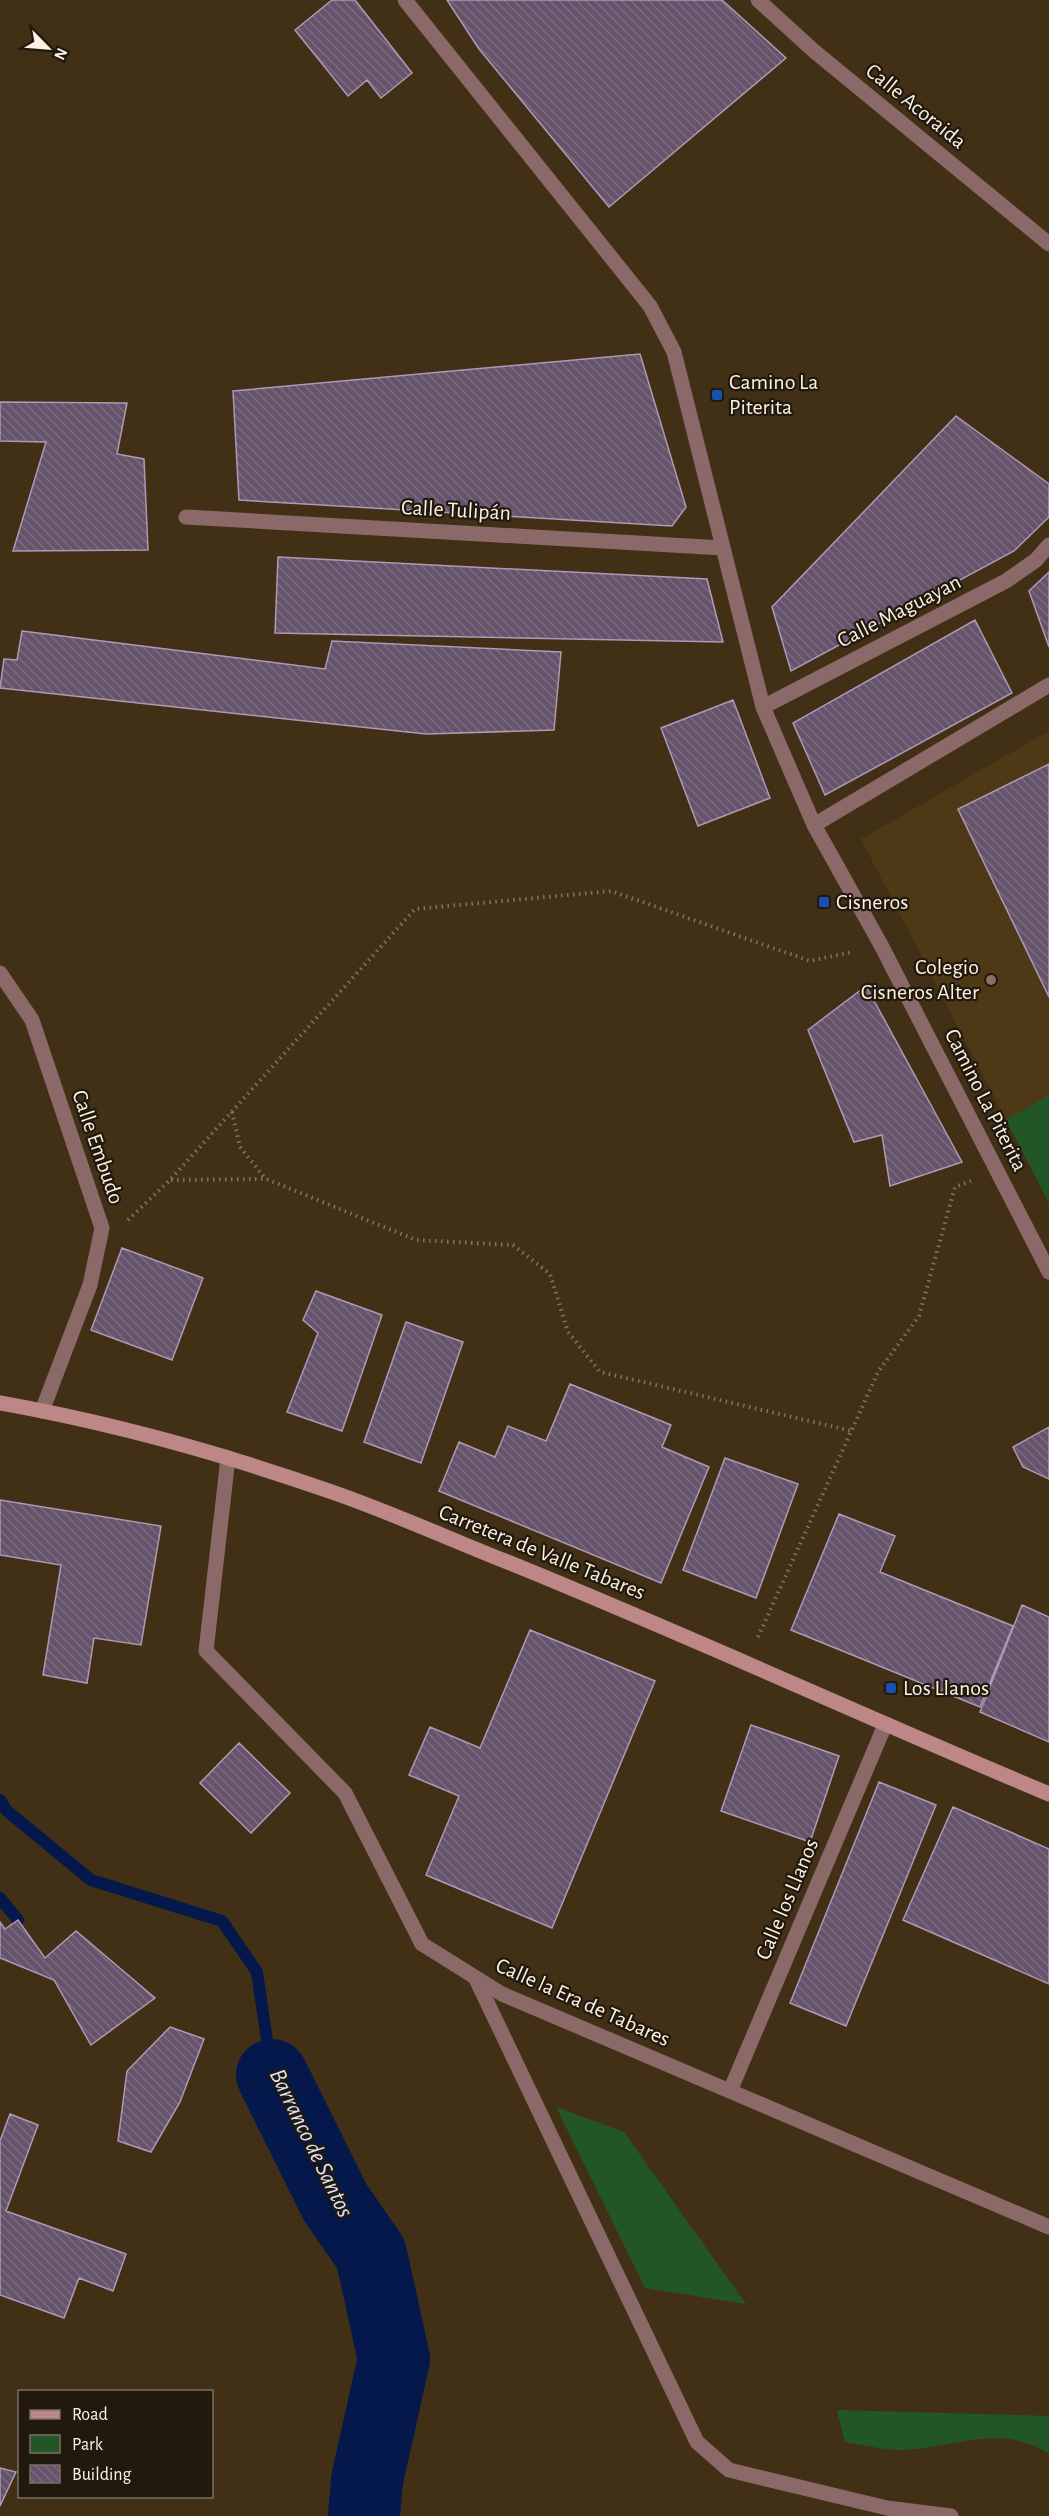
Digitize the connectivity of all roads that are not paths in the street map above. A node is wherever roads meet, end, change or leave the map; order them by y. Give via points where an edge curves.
1 (405, 0) edge
2 (758, 0) edge
3 (1049, 244) edge
4 (186, 517) dead end
5 (1049, 545) edge
6 (723, 548) junction
7 (1049, 685) edge
8 (763, 707) junction
9 (814, 825) junction
10 (0, 973) edge
11 (1049, 1272) edge
12 (0, 1403) edge
13 (42, 1411) junction
14 (228, 1458) junction
15 (885, 1725) junction
16 (1049, 1794) edge
17 (476, 1979) junction
18 (730, 2091) junction
19 (1049, 2227) edge
20 (951, 2516) edge

1 - 6 street, Camino La Piterita via 650,306 674,352
2 - 3 street, Calle Acoraida via 814,51
4 - 6 street, Calle Tulipán
5 - 8 street, Calle Maguayan via 1036,560 1006,581
6 - 8 street, Camino La Piterita
7 - 9 street
8 - 9 street, Camino La Piterita
9 - 11 street, Camino La Piterita via 881,945
10 - 13 street, Calle Embudo via 32,1020 102,1228 90,1285
12 - 13 main road, Carretera de Valle Tabares
13 - 14 main road, Carretera de Valle Tabares
14 - 15 main road, Carretera de Valle Tabares via 334,1492 619,1607
14 - 17 street, Calle la Era de Tabares via 206,1651 345,1793 422,1944
15 - 16 main road, Carretera de Valle Tabares
15 - 18 street, Calle los Llanos
17 - 18 street, Calle la Era de Tabares via 502,1994
17 - 20 street via 697,2442 729,2470 887,2508
18 - 19 street, Calle la Era de Tabares

